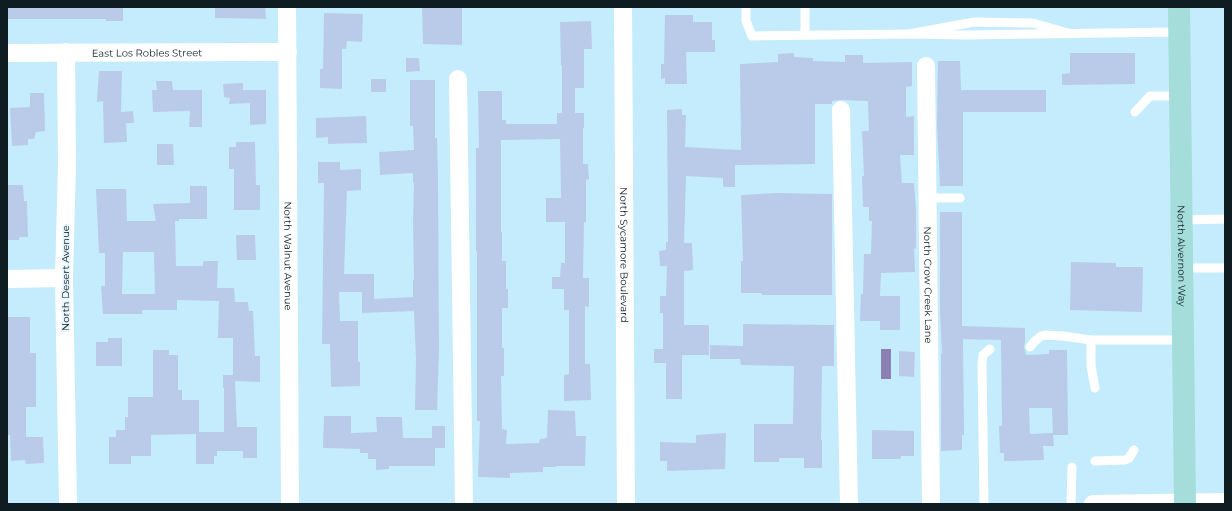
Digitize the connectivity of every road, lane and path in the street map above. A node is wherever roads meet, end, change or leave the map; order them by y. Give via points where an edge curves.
1 (287, 7) edge
2 (623, 7) edge
3 (746, 7) edge
4 (805, 7) edge
5 (1179, 7) edge
6 (1180, 32) junction
7 (1068, 33) junction
8 (909, 34) junction
9 (805, 35) junction
10 (66, 52) junction
11 (288, 52) junction
12 (7, 53) edge
13 (926, 66) dead end
14 (458, 79) dead end
15 (1180, 96) junction
16 (841, 110) dead end
17 (1135, 112) dead end
18 (927, 198) junction
19 (960, 198) dead end
20 (1225, 219) edge
21 (1182, 220) junction
22 (1182, 268) junction
23 (1225, 268) edge
24 (64, 278) junction
25 (7, 279) edge
26 (1091, 340) junction
27 (1183, 340) junction
28 (1030, 347) dead end
29 (990, 349) dead end
30 (1094, 388) dead end
31 (1134, 450) dead end
32 (1095, 461) dead end
33 (1072, 468) dead end
34 (1225, 502) edge
35 (1185, 503) edge
36 (68, 504) edge
37 (290, 504) edge
38 (464, 504) edge
39 (626, 504) edge
40 (849, 504) edge
41 (931, 504) edge
42 (984, 504) edge
43 (1072, 504) edge
44 (1093, 504) edge

1 - 11 street, North Walnut Avenue
2 - 39 street, North Sycamore Boulevard
3 - 9 lane via 746,21 752,36
4 - 9 lane
5 - 6 main road, North Alvernon Way
6 - 7 lane
6 - 15 main road, North Alvernon Way
7 - 8 lane
7 - 8 lane via 1033,23 974,22
8 - 9 lane
10 - 11 street, East Los Robles Street
10 - 12 street, East Los Robles Street
10 - 24 street, North Desert Avenue
11 - 37 street, North Walnut Avenue
13 - 18 street, North Crow Creek Lane
14 - 38 street
15 - 17 lane via 1150,96
15 - 21 main road, North Alvernon Way
16 - 40 street
18 - 19 lane
18 - 41 street, North Crow Creek Lane
20 - 21 lane
21 - 22 main road, North Alvernon Way
22 - 23 lane
22 - 27 main road, North Alvernon Way
24 - 25 street
24 - 36 street, North Desert Avenue
26 - 27 lane
26 - 28 lane via 1045,335
26 - 30 lane
27 - 35 main road, North Alvernon Way
29 - 42 lane via 983,355 982,364
31 - 32 lane via 1130,458 1125,460
33 - 43 lane
34 - 35 street
35 - 44 street

